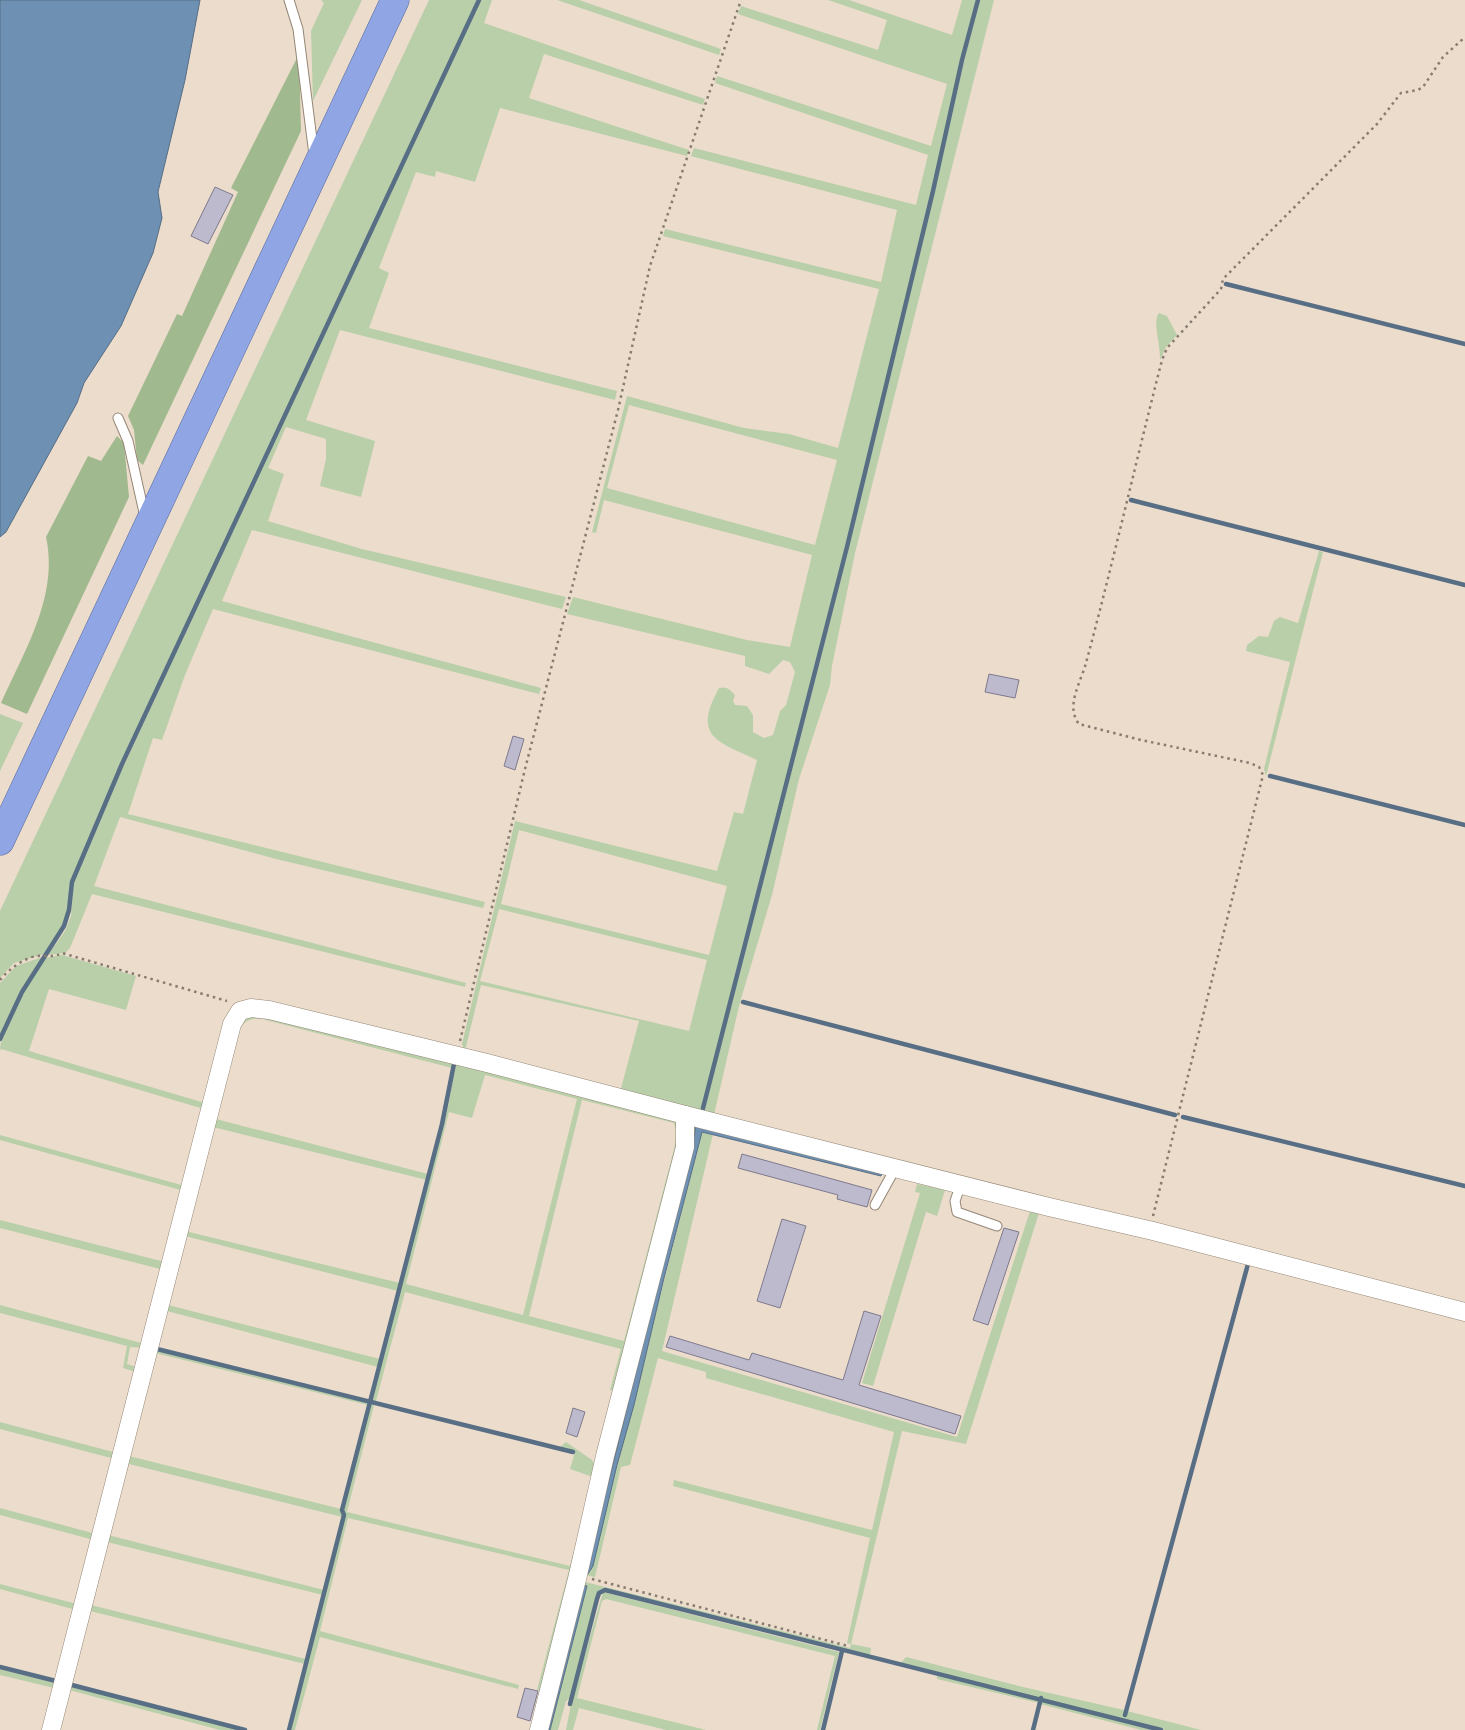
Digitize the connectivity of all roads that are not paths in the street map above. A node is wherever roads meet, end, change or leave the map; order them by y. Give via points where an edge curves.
1 (289, 0) edge
2 (395, 0) edge
3 (316, 167) junction
4 (118, 418) dead end
5 (147, 527) junction
6 (0, 840) edge
7 (685, 1115) junction
8 (896, 1167) junction
9 (960, 1184) junction
10 (875, 1205) dead end
11 (997, 1226) dead end
12 (1465, 1312) edge
13 (51, 1730) edge
14 (539, 1730) edge

1 - 3 lane via 298,29
2 - 3 highway
3 - 5 highway
4 - 5 lane via 128,442
5 - 6 highway
7 - 8 street
7 - 13 street via 487,1062 269,1010 251,1008 240,1011 232,1024
7 - 14 street via 685,1147 605,1456
8 - 9 street
8 - 10 lane
9 - 11 lane via 957,1212
9 - 12 street

